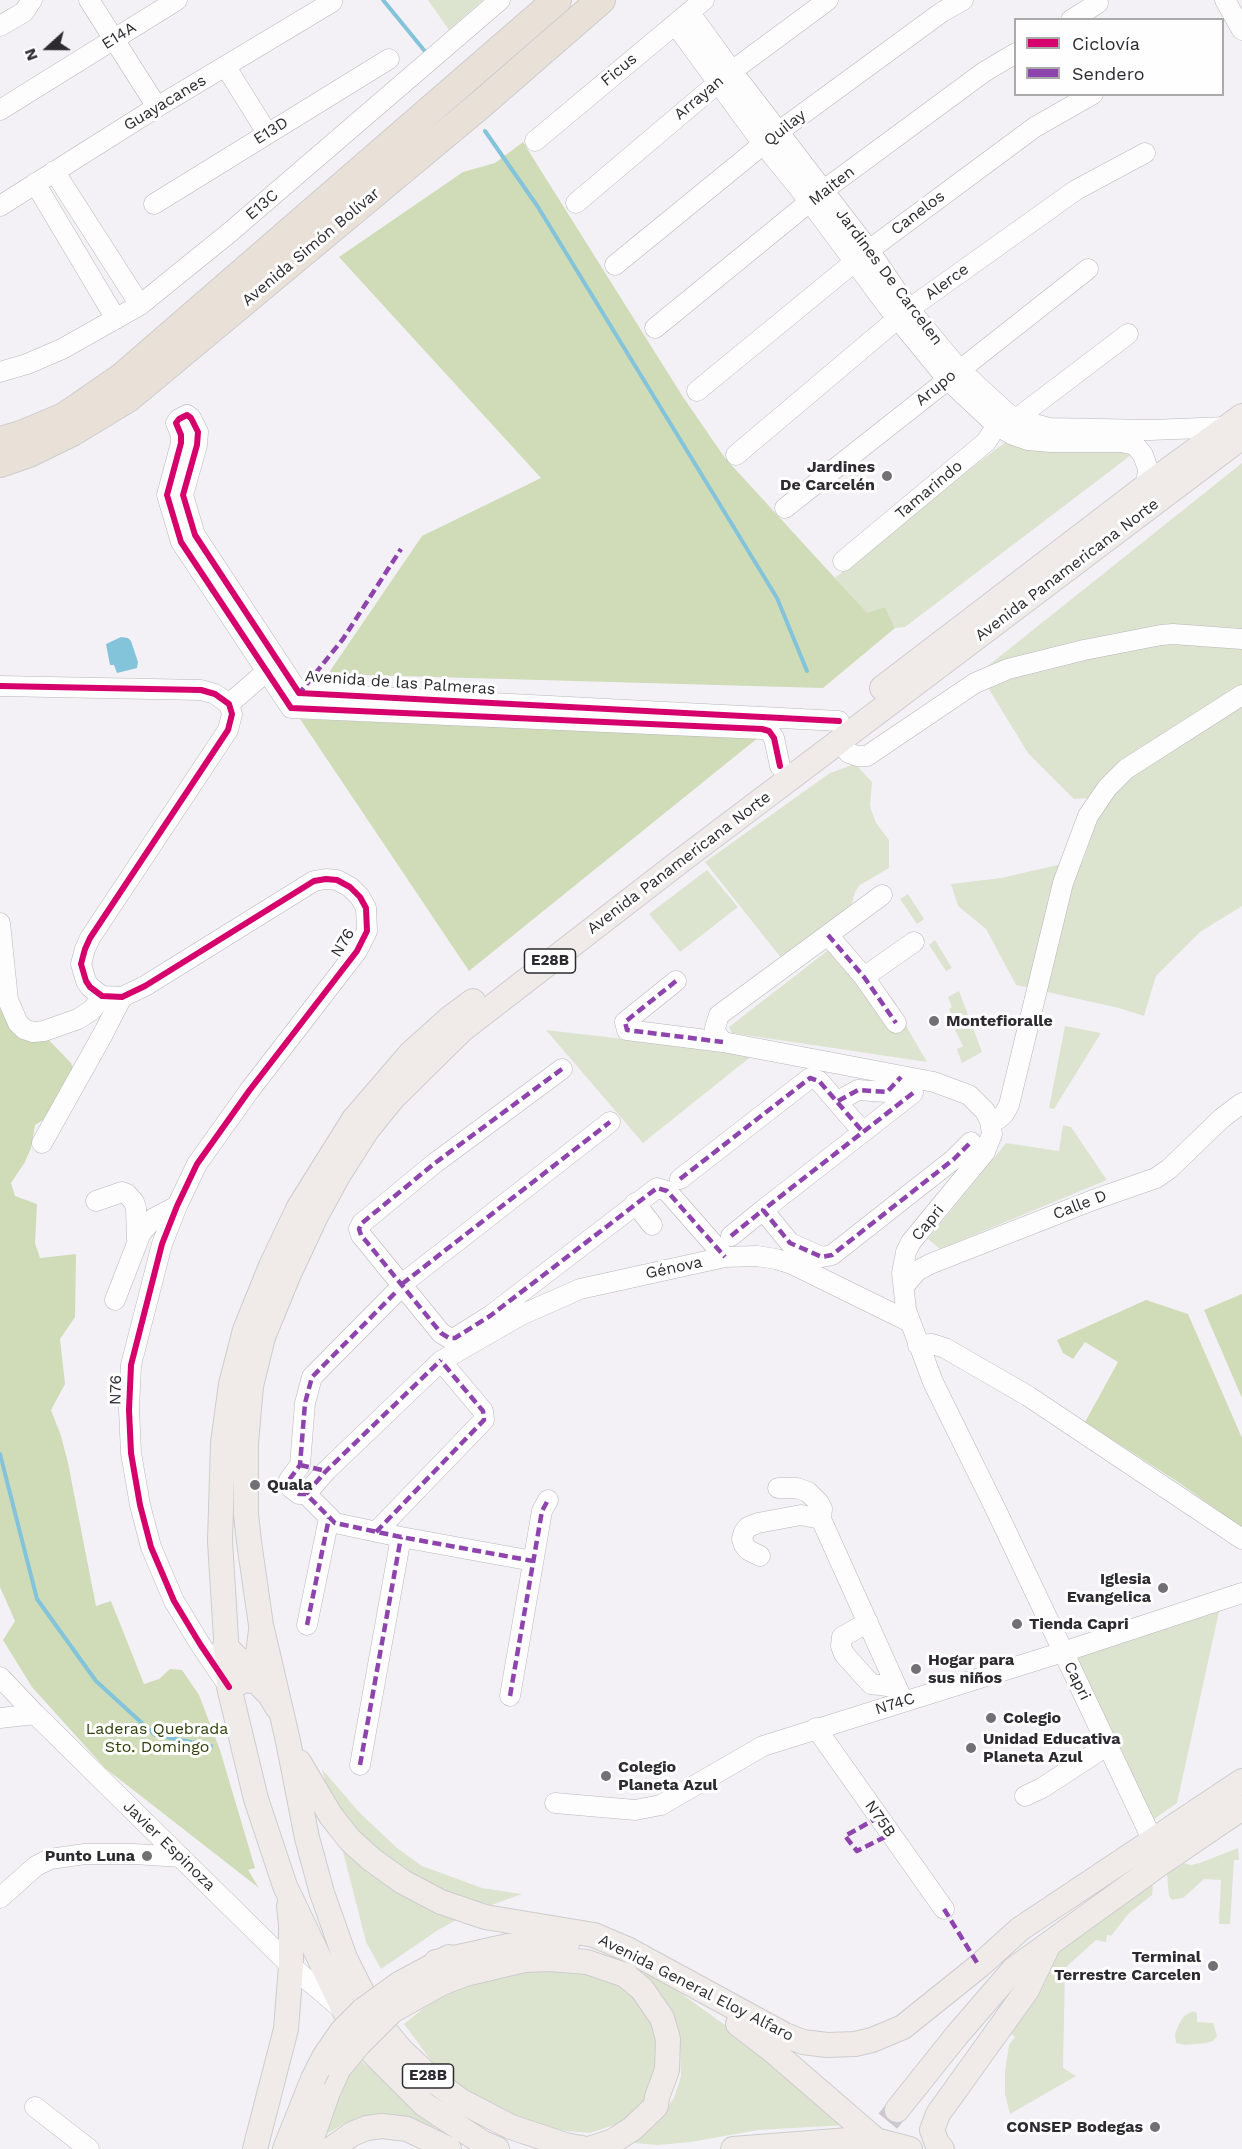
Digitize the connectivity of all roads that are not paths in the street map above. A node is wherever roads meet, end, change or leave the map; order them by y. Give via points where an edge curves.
1 (22, 0) edge
2 (32, 0) edge
3 (89, 0) edge
4 (177, 0) edge
5 (500, 0) edge
6 (557, 0) edge
7 (601, 0) edge
8 (828, 0) edge
9 (963, 0) edge
10 (1225, 0) edge
11 (332, 2) dead end
12 (1098, 3) dead end
13 (689, 12) edge
14 (0, 13) edge
15 (1074, 18) edge
16 (0, 26) edge
17 (1242, 30) edge
18 (114, 39) junction
19 (1014, 54) edge
20 (389, 59) dead end
21 (226, 67) junction
22 (725, 76) junction
23 (1089, 96) edge
24 (157, 107) junction
25 (0, 110) edge
26 (267, 133) junction
27 (771, 138) junction
28 (535, 141) dead end
29 (1145, 153) dead end
30 (54, 171) junction
31 (35, 183) junction
32 (817, 196) junction
33 (576, 203) dead end
34 (154, 204) dead end
35 (0, 206) edge
36 (861, 255) junction
37 (615, 266) dead end
38 (1088, 269) dead end
39 (140, 305) junction
40 (903, 314) junction
41 (116, 319) junction
42 (655, 328) dead end
43 (1128, 334) dead end
44 (0, 372) edge
45 (953, 374) junction
46 (697, 391) dead end
47 (1006, 419) junction
48 (1237, 427) edge
49 (0, 441) edge
50 (736, 455) dead end
51 (0, 463) edge
52 (1146, 486) junction
53 (785, 508) dead end
54 (843, 561) dead end
55 (1242, 639) edge
56 (272, 666) junction
57 (0, 686) edge
58 (1242, 695) edge
59 (230, 704) junction
60 (839, 731) junction
61 (780, 766) junction
62 (882, 895) dead end
63 (0, 923) edge
64 (828, 935) junction
65 (914, 942) dead end
66 (864, 977) junction
67 (676, 981) dead end
68 (112, 996) junction
69 (896, 1023) dead end
70 (723, 1042) junction
71 (562, 1069) dead end
72 (907, 1085) junction
73 (838, 1101) junction
74 (1242, 1103) edge
75 (990, 1121) junction
76 (610, 1122) dead end
77 (863, 1132) junction
78 (971, 1142) dead end
79 (42, 1143) dead end
80 (680, 1179) dead end
81 (96, 1201) dead end
82 (635, 1203) junction
83 (177, 1206) junction
84 (764, 1210) junction
85 (652, 1226) dead end
86 (730, 1236) dead end
87 (137, 1239) junction
88 (725, 1257) junction
89 (904, 1286) junction
90 (398, 1289) junction
91 (116, 1300) dead end
92 (910, 1322) junction
93 (918, 1345) junction
94 (441, 1361) junction
95 (300, 1465) junction
96 (326, 1471) junction
97 (778, 1488) dead end
98 (306, 1494) junction
99 (548, 1500) dead end
100 (329, 1518) junction
101 (821, 1519) junction
102 (376, 1532) junction
103 (401, 1537) junction
104 (1242, 1539) edge
105 (760, 1556) dead end
106 (533, 1561) junction
107 (1242, 1593) edge
108 (868, 1622) junction
109 (261, 1625) junction
110 (307, 1625) dead end
111 (225, 1646) junction
112 (1063, 1652) junction
113 (0, 1677) edge
114 (229, 1687) junction
115 (900, 1694) junction
116 (510, 1696) dead end
117 (35, 1714) junction
118 (282, 1717) junction
119 (0, 1718) edge
120 (816, 1728) junction
121 (288, 1741) junction
122 (1108, 1746) junction
123 (360, 1765) dead end
124 (1242, 1781) edge
125 (1025, 1796) dead end
126 (555, 1803) dead end
127 (1242, 1808) edge
128 (1152, 1839) junction
129 (181, 1857) junction
130 (287, 1897) junction
131 (0, 1898) edge
132 (944, 1909) dead end
133 (243, 1918) junction
134 (532, 1926) junction
135 (1048, 1944) junction
136 (436, 1962) junction
137 (291, 1966) junction
138 (404, 1993) junction
139 (344, 2010) junction
140 (321, 2085) junction
141 (35, 2107) dead end
142 (897, 2110) tunnel mouth
143 (876, 2140) junction
144 (89, 2149) edge
145 (255, 2149) edge
146 (285, 2149) edge
147 (308, 2149) edge
148 (331, 2149) edge
149 (448, 2149) edge
150 (497, 2149) edge
151 (588, 2149) edge
152 (733, 2149) edge
153 (910, 2149) edge
154 (942, 2149) edge

1 - 14 street
2 - 16 street via 24,12
3 - 18 street
4 - 18 street, E14A
5 - 39 street, E13C
6 - 49 highway, Avenida Simón Bolívar via 122,377 64,417
7 - 51 highway, Avenida Simón Bolívar via 146,385 72,432
8 - 22 street, Arrayan
9 - 27 street, Quilay
10 - 17 street
11 - 21 street, Guayacanes
12 - 15 street
13 - 22 street, Jardines De Carcelen
13 - 28 street, Ficus
18 - 24 street
18 - 25 street, E14A
19 - 32 street, Maiten via 984,72
20 - 26 street, E13D
21 - 24 street, Guayacanes
21 - 26 street
22 - 27 street, Jardines De Carcelen
22 - 33 street, Arrayan
23 - 36 street, Canelos via 1035,127
24 - 30 street, Guayacanes
26 - 34 street, E13D
27 - 32 street, Jardines De Carcelen
27 - 37 street, Quilay
29 - 40 street, Alerce via 1076,190
30 - 31 street, Guayacanes
30 - 39 street
31 - 35 street, Guayacanes
31 - 41 street
32 - 36 street, Jardines De Carcelen
32 - 42 street, Maiten
36 - 40 street, Jardines De Carcelen
36 - 46 street, Canelos
38 - 45 street, Arupo
39 - 41 street, E13C
40 - 45 street, Jardines De Carcelen
40 - 50 street, Alerce
41 - 44 street, E13C via 62,350
43 - 47 street, Tamarindo
45 - 47 street, Jardines De Carcelen
45 - 53 street, Arupo
47 - 48 street, Jardines De Carcelen via 1049,428
47 - 52 street, Jardines De Carcelen via 1011,434 1028,440 1135,445 1148,469
47 - 54 street, Tamarindo via 986,442
48 - 52 main road, Avenida Panamericana Norte / E28B
48 - 60 main road, Avenida Panamericana Norte / E28B
52 - 60 main road, Avenida Panamericana Norte / E28B
55 - 60 street via 1173,633 1008,669 975,683 867,756 849,753
56 - 56 street, Avenida de las Palmeras via 195,535 183,495 198,432 187,415 176,423 181,443 167,495 181,542
56 - 59 street
56 - 60 street, Avenida de las Palmeras via 299,693
56 - 61 street, Avenida de las Palmeras via 291,708 762,729 774,738
57 - 59 street via 201,690
58 - 75 street via 1126,770 1088,816 1063,883 1009,1105 1004,1114
59 - 68 street via 228,730 85,949 81,964 86,981 90,987
60 - 61 main road, Avenida Panamericana Norte / E28B
60 - 109 main road, Avenida Panamericana Norte / E28B via 462,1030 393,1098 339,1174 316,1216 263,1337 251,1386 246,1514
61 - 111 main road, Avenida Panamericana Norte / E28B via 450,1018 380,1087 325,1163 270,1266 245,1330 231,1384 223,1443 219,1541
62 - 64 street
63 - 68 street, N76 via 8,1000 24,1029 44,1030 78,1018
64 - 66 street
64 - 70 street via 719,1015 715,1028
65 - 66 street
66 - 69 street
67 - 70 street via 625,1022 627,1030
68 - 79 street via 104,1034
68 - 83 street, N76 via 146,986 314,881 337,880 350,887 366,908 367,931 357,951 216,1137
70 - 72 street
71 - 90 street via 435,1163 362,1223 361,1235
72 - 73 street via 887,1092 858,1090
72 - 75 street via 934,1082 969,1095
72 - 77 street
73 - 77 street
73 - 80 street via 817,1079 806,1080
74 - 89 street, Calle D via 1156,1178 930,1264 917,1271
75 - 89 street, Capri via 992,1134 985,1152 911,1242 902,1265
76 - 90 street
77 - 84 street
78 - 84 street via 827,1258 790,1243
81 - 87 street via 122,1192 127,1194 136,1208
82 - 85 street
82 - 88 street via 653,1189 664,1189
82 - 90 street via 490,1317 455,1338 441,1333
83 - 87 street via 154,1218
83 - 114 street, N76 via 156,1264 131,1365 131,1453 151,1547 174,1601
84 - 86 street
87 - 91 street
88 - 92 street, Génova via 757,1256 784,1261
88 - 94 street, Génova via 580,1289 521,1315
89 - 92 street, Capri
90 - 95 street via 312,1377 304,1412
92 - 93 street, Capri
93 - 104 street via 945,1348 1029,1396
93 - 112 street, Capri
94 - 96 street, Génova
94 - 102 street via 483,1411 484,1420
95 - 96 street
95 - 98 street via 291,1475 290,1484 294,1491
96 - 98 street, Génova
97 - 101 street via 808,1492 822,1509
98 - 100 street
99 - 106 street via 542,1511
100 - 102 street via 335,1523
100 - 110 street
101 - 105 street via 801,1515 748,1527 742,1539 744,1545
101 - 108 street
102 - 103 street
103 - 106 street
103 - 123 street
106 - 116 street
107 - 112 street, N74C
108 - 115 street
108 - 115 street via 842,1636 844,1654 871,1684
109 - 111 main road via 260,1646 254,1660 239,1660
109 - 118 main road, Avenida Panamericana Norte / E28B
111 - 114 main road, Avenida Panamericana Norte / E28B
112 - 115 street, N74C
112 - 122 street, Capri
113 - 117 street, Javier Espinoza
114 - 118 main road via 246,1680 257,1682 270,1695
114 - 130 main road, E28B via 256,1799
115 - 120 street, N74C
117 - 119 street
117 - 129 street, Javier Espinoza
118 - 121 main road, E28B
120 - 126 street, N74C via 763,1746 661,1805 635,1810
120 - 132 street, N75B
121 - 134 main road, Avenida General Eloy Alfaro via 331,1816 371,1859 441,1902 485,1917
121 - 151 main road, E28B via 322,1893 345,1958 382,2026 401,2050 461,2102 511,2127
122 - 125 street
122 - 128 street, Capri
124 - 128 main road, Avenida General Eloy Alfaro
127 - 135 main road
128 - 134 main road, Avenida General Eloy Alfaro via 1020,1929 903,2026 855,2044 803,2042 627,1949 594,1935
129 - 131 street via 85,1854 50,1859 36,1866
129 - 133 street, Javier Espinoza
130 - 133 street via 283,1930 274,1935
130 - 137 main road
130 - 139 main road, E28B
133 - 137 street, Javier Espinoza
134 - 136 main road
135 - 142 main road via 1000,1983
135 - 154 main road via 1027,1990 938,2114 932,2130
136 - 138 main road
136 - 143 main road via 539,1943 592,1946 621,1954 655,1971 774,2051
137 - 139 street, Javier Espinoza
137 - 145 main road via 286,2029
138 - 140 main road, bridge via 363,2010 342,2031 324,2057
138 - 151 main road via 524,1960 550,1959 587,1962 625,1975 642,1989 662,2018 668,2039 664,2083 656,2106 632,2129 613,2141
139 - 150 main road, E28B via 372,2052 425,2104
140 - 146 main road
140 - 147 main road
141 - 144 street
143 - 152 main road
143 - 153 main road
148 - 149 main road via 367,2127 382,2126 407,2129

